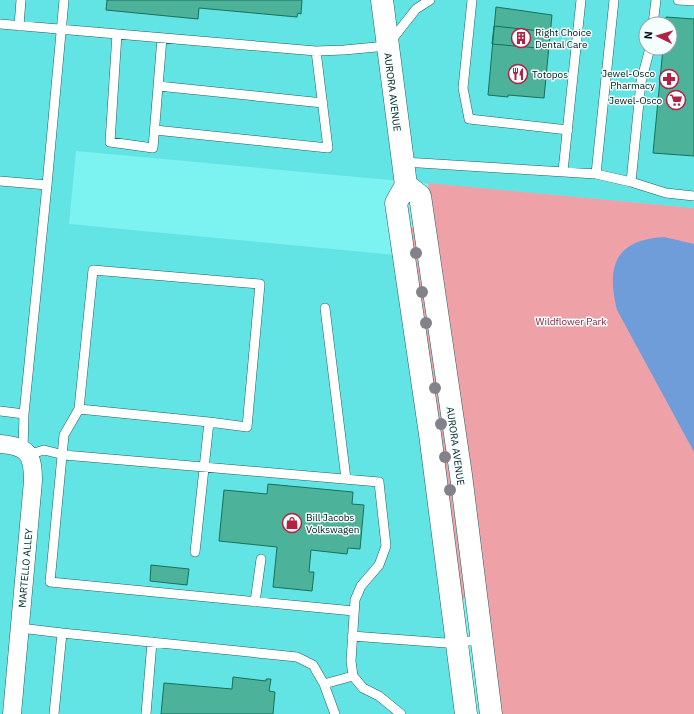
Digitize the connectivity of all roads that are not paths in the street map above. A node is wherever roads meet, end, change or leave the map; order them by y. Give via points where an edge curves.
1 (21, 0) edge
2 (64, 0) edge
3 (382, 0) edge
4 (430, 0) edge
5 (472, 0) edge
6 (581, 0) edge
7 (614, 0) edge
8 (656, 0) edge
9 (678, 0) edge
10 (694, 2) edge
11 (654, 16) edge
12 (0, 24) edge
13 (19, 26) junction
14 (61, 29) junction
15 (118, 34) junction
16 (162, 38) junction
17 (387, 46) junction
18 (316, 51) junction
19 (648, 56) edge
20 (158, 86) junction
21 (323, 103) junction
22 (155, 130) junction
23 (568, 130) junction
24 (402, 162) junction
25 (563, 172) junction
26 (596, 174) junction
27 (0, 181) edge
28 (631, 182) junction
29 (47, 185) junction
30 (406, 185) junction
31 (694, 196) edge
32 (325, 308) dead end
33 (79, 409) junction
34 (0, 411) edge
35 (24, 414) junction
36 (209, 422) junction
37 (0, 444) edge
38 (25, 452) junction
39 (64, 455) junction
40 (204, 467) junction
41 (346, 479) junction
42 (195, 552) dead end
43 (261, 559) dead end
44 (255, 602) junction
45 (354, 611) junction
46 (20, 628) junction
47 (62, 633) junction
48 (352, 636) junction
49 (482, 640) junction
50 (152, 642) junction
51 (456, 642) junction
52 (353, 676) junction
53 (324, 684) junction
54 (12, 714) edge
55 (54, 714) edge
56 (146, 714) edge
57 (335, 714) edge
58 (401, 714) edge
59 (466, 714) edge
60 (491, 714) edge

1 - 13 lane
2 - 14 lane
3 - 17 main road, AURORA AVENUE
4 - 17 lane via 416,9
5 - 23 lane via 463,88 469,120
6 - 23 lane
7 - 26 lane
8 - 11 lane
9 - 10 lane
12 - 13 lane
13 - 14 lane
14 - 15 lane
14 - 29 lane
15 - 16 lane
15 - 22 lane via 110,142 153,148
16 - 18 lane
16 - 20 lane
17 - 18 lane
17 - 24 main road, AURORA AVENUE
18 - 21 lane
19 - 28 lane via 642,82
20 - 21 lane
20 - 22 lane
21 - 22 lane via 328,148
23 - 25 lane
24 - 25 lane
24 - 30 main road, AURORA AVENUE
25 - 26 lane
26 - 28 lane
27 - 29 lane
28 - 31 lane via 666,193
29 - 35 lane
30 - 49 main road, AURORA AVENUE via 420,196 461,475
30 - 51 main road via 396,203 430,434
32 - 41 lane
33 - 36 lane
33 - 36 lane via 94,270 260,284 247,427
33 - 39 lane via 64,435
34 - 35 lane
35 - 38 lane
36 - 40 lane
37 - 38 street via 14,445
38 - 39 lane via 44,450
38 - 46 street, MARTELLO ALLEY via 33,463 33,481
39 - 40 lane
39 - 44 lane via 50,582
40 - 41 lane
40 - 42 lane
41 - 45 lane via 379,482 386,546 379,566 361,586 355,600
43 - 44 lane
44 - 45 lane
45 - 48 lane
46 - 47 lane
46 - 54 street, MARTELLO ALLEY
47 - 50 lane
47 - 55 lane
48 - 51 lane
48 - 52 lane
49 - 51 lane
49 - 60 main road, AURORA AVENUE
50 - 53 lane via 297,657 313,665
50 - 56 lane
51 - 59 main road
52 - 53 lane
52 - 58 lane via 363,688 379,696
53 - 57 lane

